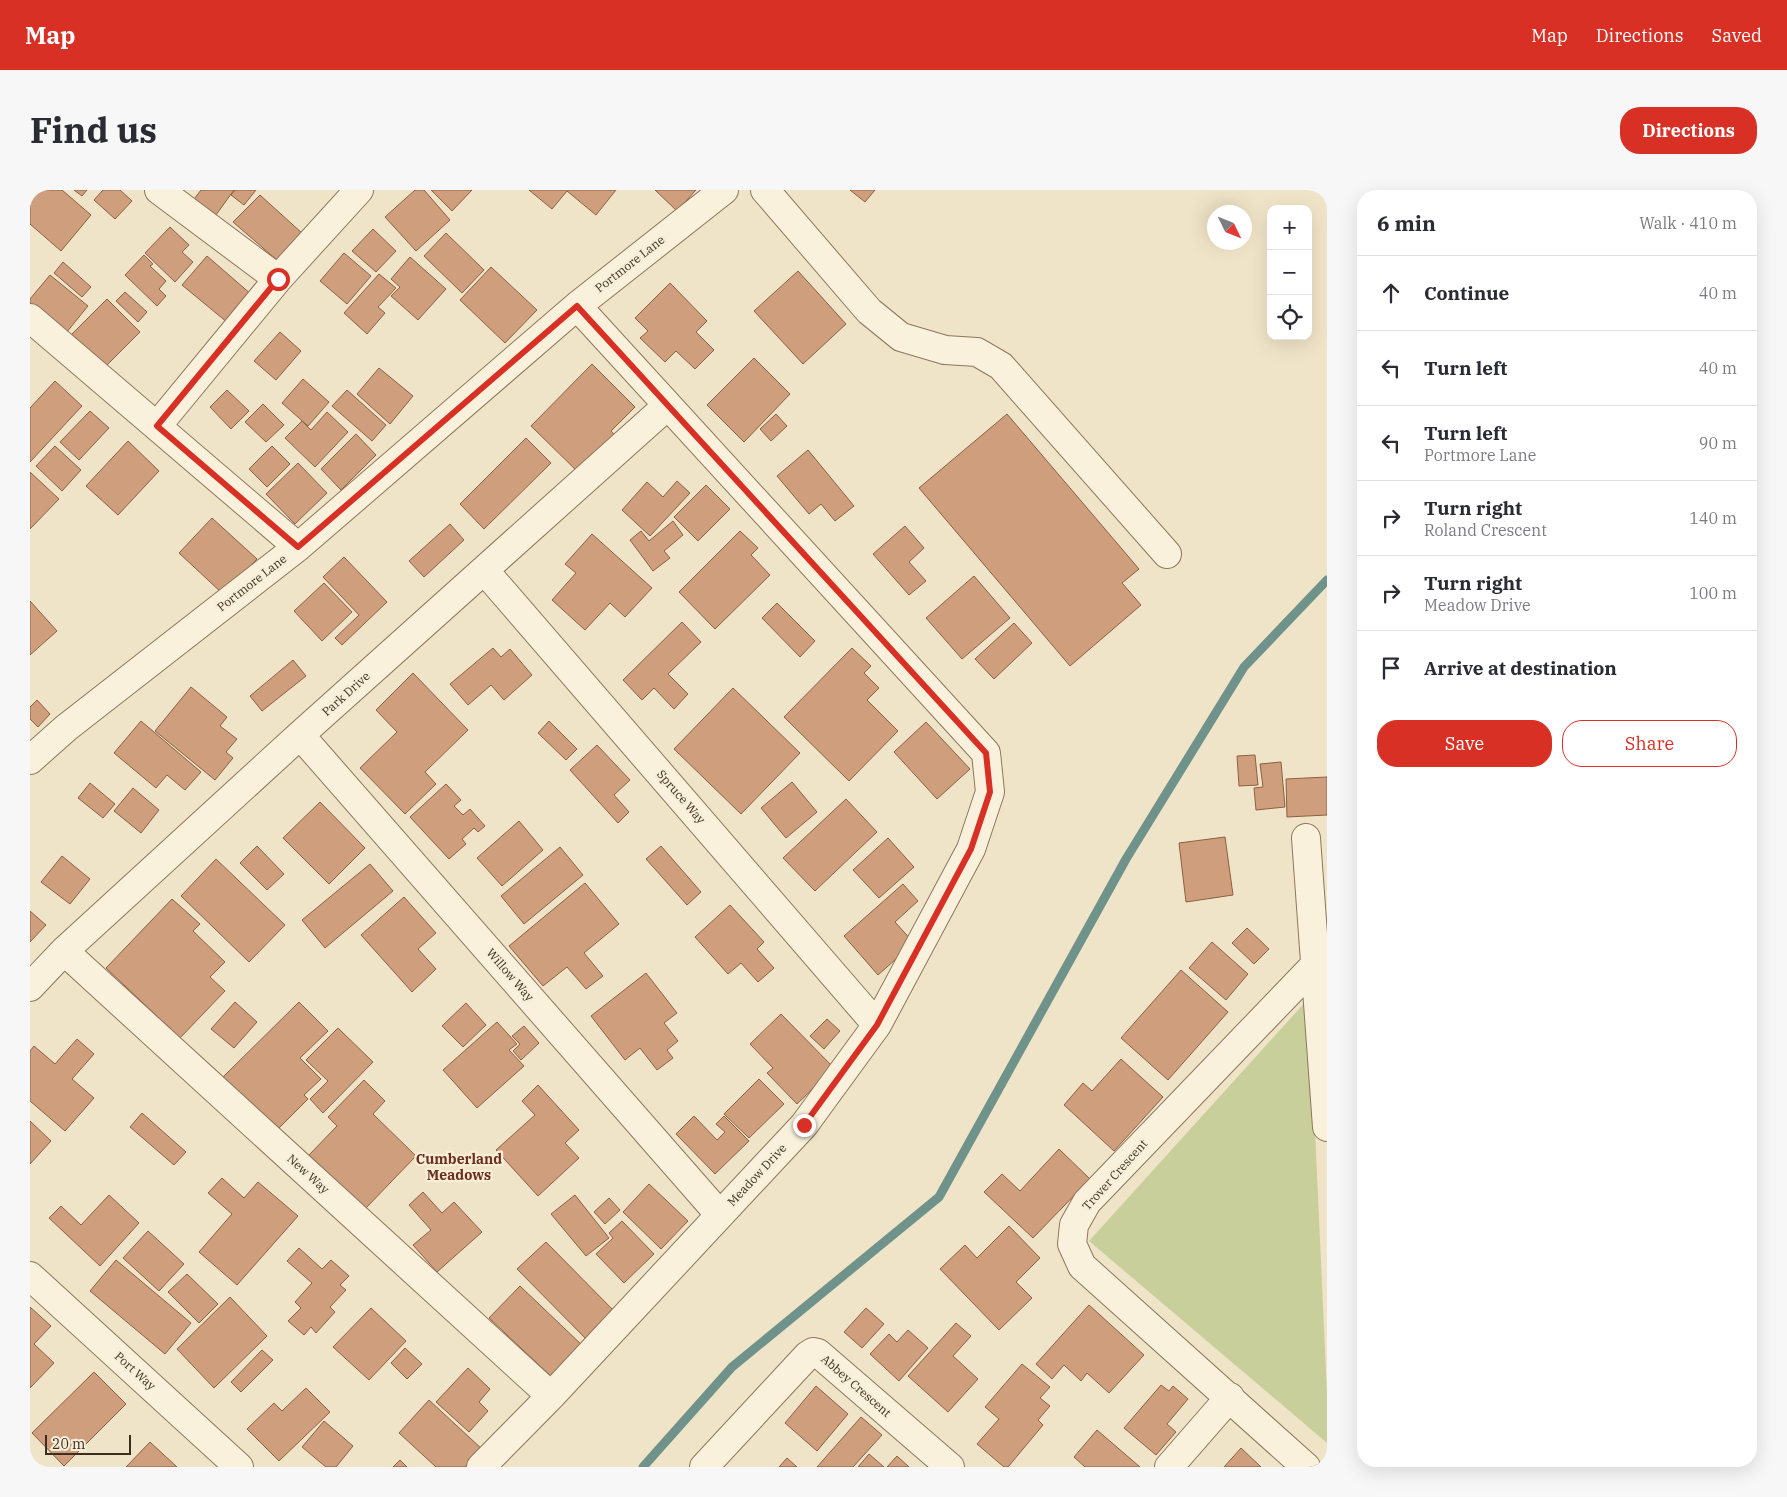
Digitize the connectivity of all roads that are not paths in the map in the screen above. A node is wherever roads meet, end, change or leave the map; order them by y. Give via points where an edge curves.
1 (159, 190) edge
2 (359, 190) edge
3 (724, 190) edge
4 (765, 190) edge
5 (278, 279) junction
6 (577, 306) junction
7 (30, 318) edge
8 (667, 406) junction
9 (157, 426) junction
10 (298, 547) junction
11 (1167, 554) dead end
12 (484, 570) junction
13 (300, 735) junction
14 (30, 760) edge
15 (1306, 838) dead end
16 (64, 951) junction
17 (1314, 966) junction
18 (30, 987) edge
19 (877, 1025) junction
20 (1327, 1117) edge
21 (720, 1215) junction
22 (30, 1276) edge
23 (551, 1396) junction
24 (1230, 1397) junction
25 (239, 1467) edge
26 (481, 1467) edge
27 (704, 1467) edge
28 (950, 1467) edge
29 (1169, 1467) edge
30 (1306, 1467) edge

1 - 5 street
2 - 5 street
3 - 6 street, Portmore Lane
4 - 11 street via 869,311 901,337 945,350 977,352 1001,366
5 - 9 street
6 - 8 street
6 - 10 street, Portmore Lane
7 - 9 street
8 - 12 street, Park Drive
8 - 19 street, Meadow Drive via 986,753 990,792 971,849
9 - 10 street
10 - 14 street, Portmore Lane via 66,728
12 - 13 street, Park Drive
12 - 19 street, Spruce Way
13 - 16 street, Park Drive
13 - 21 street, Willow Way
15 - 17 street
16 - 18 street, Park Drive
16 - 23 street, New Way
17 - 20 street
17 - 24 street, Trover Crescent via 1087,1202 1074,1225 1072,1244 1082,1266
19 - 21 street, Meadow Drive via 804,1125
21 - 23 street, Meadow Drive
22 - 25 street, Port Way
23 - 26 street, Meadow Drive
24 - 29 street
24 - 30 street, Trover Crescent
27 - 28 street, Abbey Crescent via 813,1352

